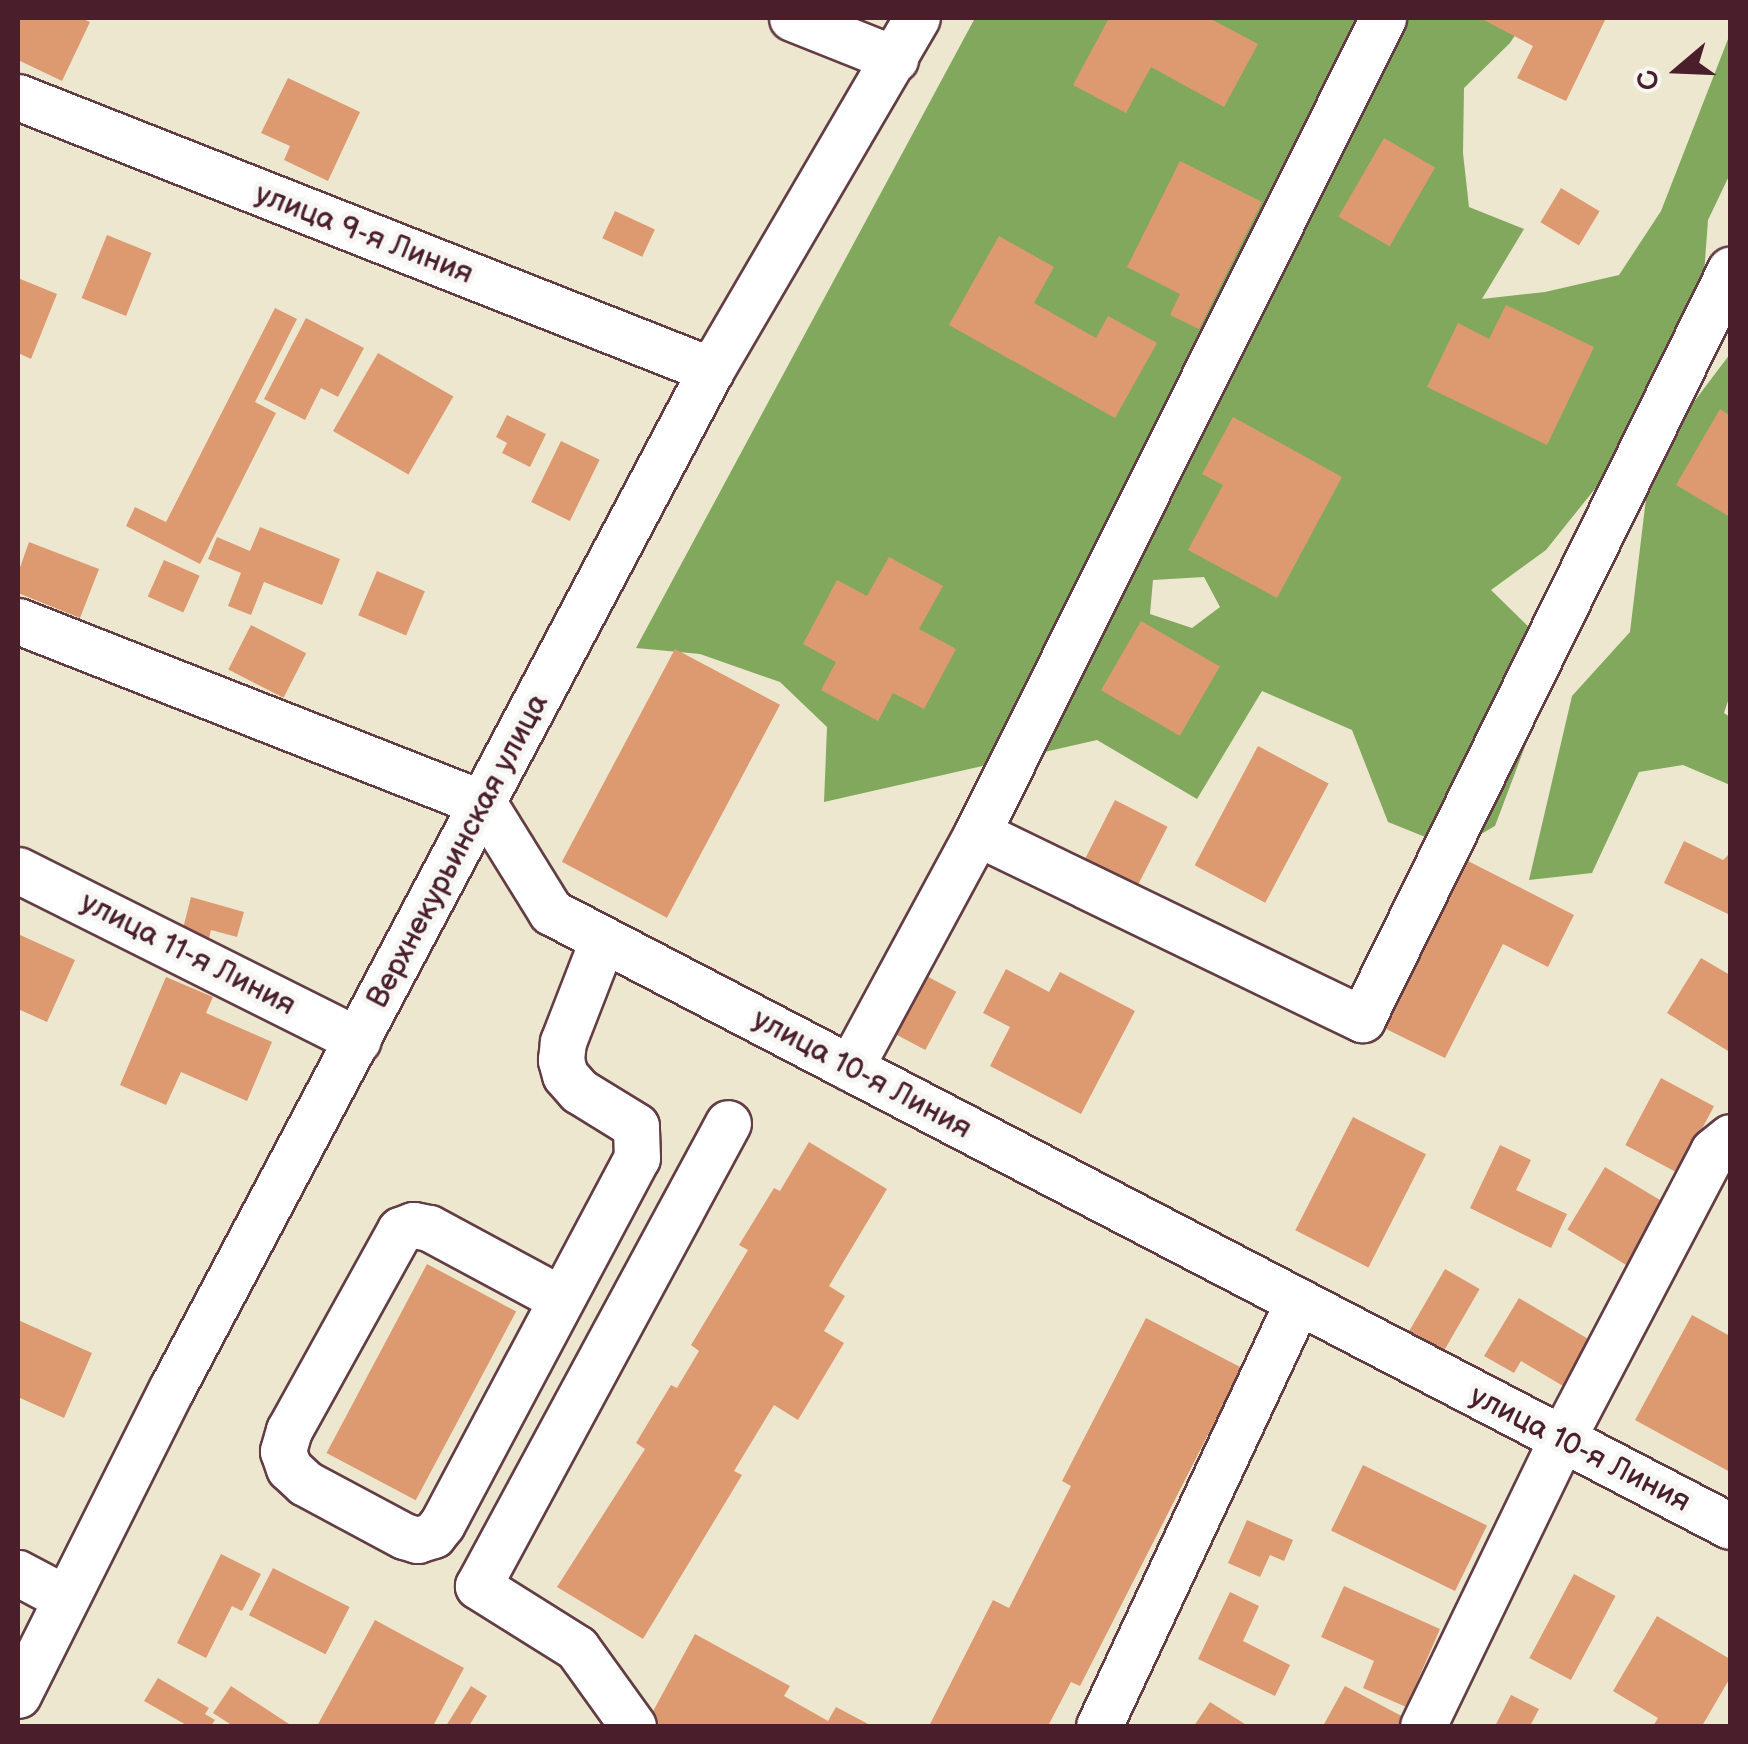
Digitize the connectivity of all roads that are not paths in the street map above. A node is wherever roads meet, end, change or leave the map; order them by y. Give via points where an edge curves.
1 (792, 18) edge
2 (917, 18) edge
3 (1384, 18) edge
4 (894, 59) junction
5 (18, 97) edge
6 (1730, 270) edge
7 (710, 370) junction
8 (18, 621) edge
9 (484, 804) junction
10 (977, 834) junction
11 (18, 870) edge
12 (604, 939) junction
13 (358, 1040) junction
14 (850, 1068) junction
15 (728, 1123) dead end
16 (1730, 1138) edge
17 (561, 1299) dead end
18 (1298, 1302) junction
19 (1562, 1439) junction
20 (1730, 1526) edge
21 (18, 1573) edge
22 (64, 1598) junction
23 (18, 1695) edge
24 (632, 1726) edge
25 (1099, 1726) edge
26 (1423, 1726) edge

1 - 4 street
2 - 4 street, Верхнекурьинская улица
3 - 10 street
4 - 7 street, Верхнекурьинская улица
5 - 7 street, улица 9-я Линия
6 - 10 street via 1362,1019
7 - 9 street, Верхнекурьинская улица
8 - 9 street
9 - 12 street, улица 10-я Линия via 551,912
9 - 13 street, Верхнекурьинская улица
10 - 14 street
11 - 13 street, улица 11-я Линия
12 - 14 street, улица 10-я Линия
12 - 17 street via 561,1060 579,1092 636,1126 637,1158 442,1524 417,1540 404,1536 304,1483 289,1468 283,1450 289,1430 400,1230 429,1228
13 - 22 street, Верхнекурьинская улица
14 - 18 street, улица 10-я Линия
15 - 24 street via 478,1586 576,1648
16 - 19 street via 1713,1152
18 - 19 street, улица 10-я Линия
18 - 25 street
19 - 20 street, улица 10-я Линия
19 - 26 street
21 - 22 street
22 - 23 street, Верхнекурьинская улица

